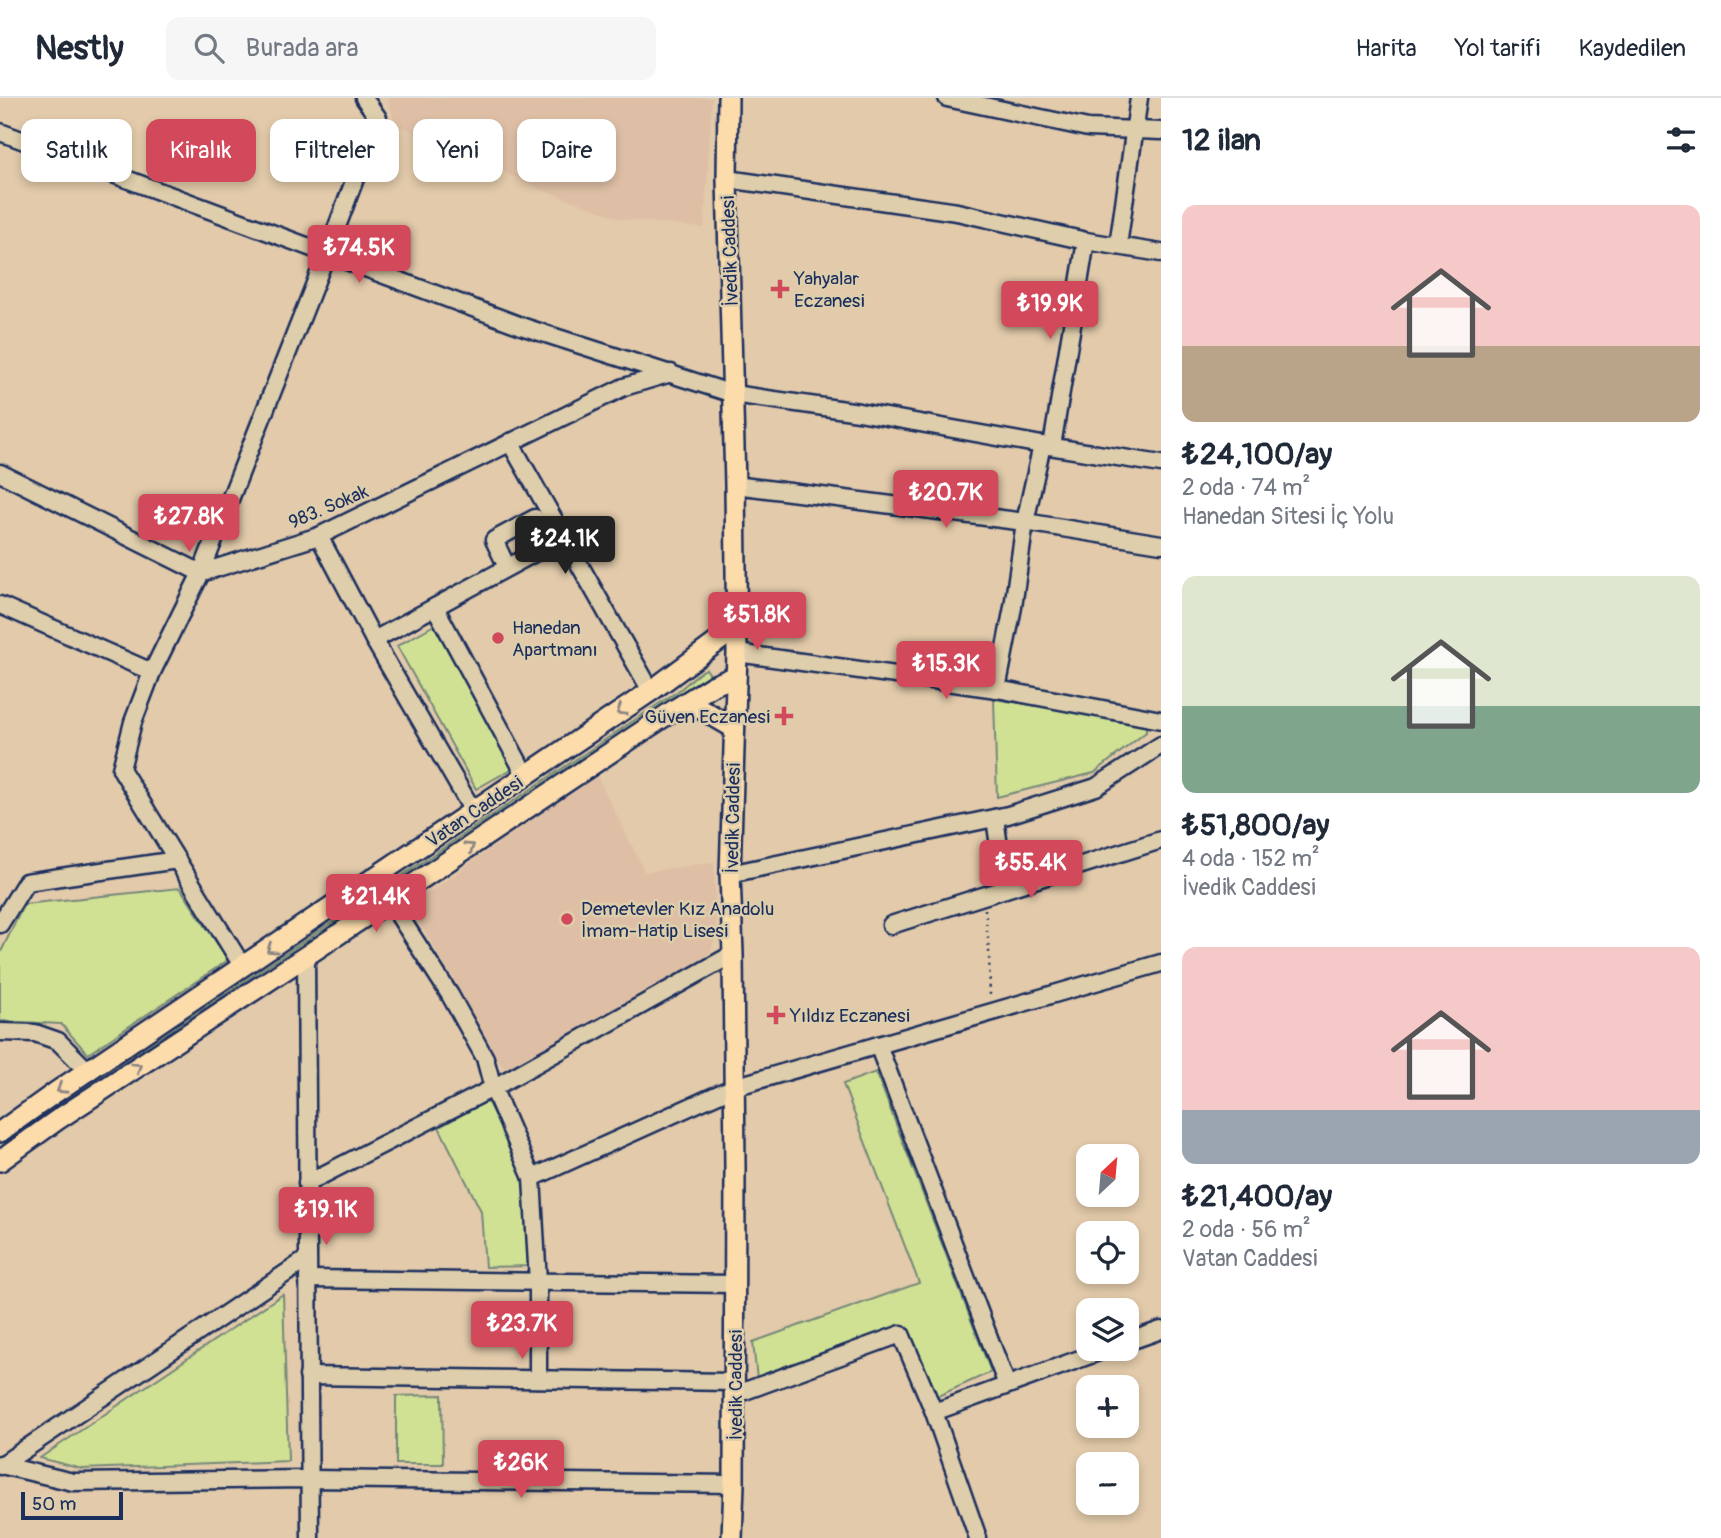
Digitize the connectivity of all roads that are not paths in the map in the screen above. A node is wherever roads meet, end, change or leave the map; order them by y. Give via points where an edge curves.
1 (364, 98) edge
2 (728, 98) edge
3 (947, 98) edge
4 (1139, 98) edge
5 (1134, 130) junction
6 (1161, 131) edge
7 (0, 132) edge
8 (727, 179) junction
9 (1086, 241) junction
10 (1118, 246) junction
11 (327, 253) junction
12 (1161, 253) edge
13 (670, 373) junction
14 (733, 394) junction
15 (510, 442) junction
16 (1047, 446) junction
17 (1161, 464) edge
18 (0, 473) edge
19 (735, 485) junction
20 (1025, 522) junction
21 (319, 536) junction
22 (1161, 544) edge
23 (507, 567) dead end
24 (201, 573) junction
25 (0, 605) edge
26 (435, 607) junction
27 (736, 628) junction
28 (374, 640) junction
29 (737, 653) junction
30 (152, 672) junction
31 (736, 676) junction
32 (997, 690) junction
33 (651, 691) junction
34 (685, 703) junction
35 (1161, 720) edge
36 (734, 728) junction
37 (1161, 745) edge
38 (526, 776) junction
39 (473, 811) junction
40 (995, 818) junction
41 (1161, 840) edge
42 (177, 860) junction
43 (730, 874) junction
44 (1004, 889) junction
45 (389, 900) junction
46 (0, 923) edge
47 (891, 925) dead end
48 (733, 954) junction
49 (306, 956) junction
50 (1161, 963) edge
51 (243, 967) junction
52 (0, 1032) edge
53 (878, 1045) junction
54 (89, 1072) junction
55 (734, 1087) junction
56 (493, 1088) junction
57 (0, 1132) edge
58 (0, 1161) edge
59 (532, 1178) junction
60 (307, 1183) junction
61 (307, 1259) junction
62 (307, 1279) junction
63 (538, 1282) junction
64 (735, 1284) junction
65 (1161, 1330) edge
66 (1139, 1338) edge
67 (1076, 1360) edge
68 (308, 1376) junction
69 (538, 1379) junction
70 (1007, 1385) junction
71 (734, 1389) junction
72 (934, 1412) junction
73 (0, 1465) edge
74 (309, 1479) junction
75 (734, 1485) junction
76 (310, 1538) edge
77 (733, 1538) edge
78 (978, 1538) edge

1 - 11 street via 378,118
2 - 8 main road, İvedik Caddesi
3 - 5 street via 1088,128
4 - 5 street
5 - 6 street
5 - 10 street
7 - 11 street
8 - 9 street via 957,212
8 - 14 main road, İvedik Caddesi
9 - 10 street
9 - 16 street
10 - 12 street
11 - 13 street via 524,327
11 - 24 street
13 - 14 street
13 - 15 street, 983. Sokak via 624,387
14 - 16 street
14 - 19 main road, İvedik Caddesi
15 - 21 street, 983. Sokak
15 - 33 street
16 - 17 street
16 - 20 street
18 - 24 street
19 - 20 street
19 - 27 main road, İvedik Caddesi
20 - 22 street
20 - 32 street
21 - 24 street, 983. Sokak
21 - 28 street
23 - 26 street
24 - 30 street
25 - 30 street
26 - 28 street
26 - 38 street
27 - 29 main road, İvedik Caddesi
27 - 33 main road, Vatan Caddesi
28 - 39 street
29 - 31 main road, İvedik Caddesi
29 - 32 street
30 - 42 street via 121,769
31 - 34 main road, Vatan Caddesi
31 - 36 main road, İvedik Caddesi
32 - 35 street
33 -> 38 main road, Vatan Caddesi
34 - 36 main road
45 -> 34 main road, Vatan Caddesi
36 - 43 main road, İvedik Caddesi
37 - 40 street via 1096,788
38 - 39 main road, Vatan Caddesi
39 -> 51 main road, Vatan Caddesi
40 - 43 street
40 - 44 street
41 - 44 street
42 - 46 street via 26,882
42 - 51 street
43 - 48 main road, İvedik Caddesi
44 - 47 street
45 - 49 main road, Vatan Caddesi
45 - 56 street via 485,1058
48 - 55 main road, İvedik Caddesi
48 - 56 street
58 -> 49 main road, Vatan Caddesi
49 - 60 street
50 - 53 street
51 - 54 main road, Vatan Caddesi
52 - 54 street via 34,1033 58,1041
53 - 55 street
53 - 70 street
54 -> 57 main road, Vatan Caddesi
55 - 59 street
55 - 64 main road, İvedik Caddesi
56 - 59 street
56 - 60 street
59 - 63 street
60 - 61 street
61 - 62 street
61 - 73 street
62 - 63 street
62 - 68 street
63 - 64 street
63 - 69 street
64 - 71 main road, İvedik Caddesi
65 - 66 street
67 - 70 street
68 - 69 street
68 - 74 street
69 - 71 street
70 - 72 street
71 - 72 street via 901,1334
71 - 75 main road, İvedik Caddesi
72 - 78 street
73 - 74 street via 73,1482
74 - 75 street
74 - 76 street
75 - 77 main road, İvedik Caddesi

